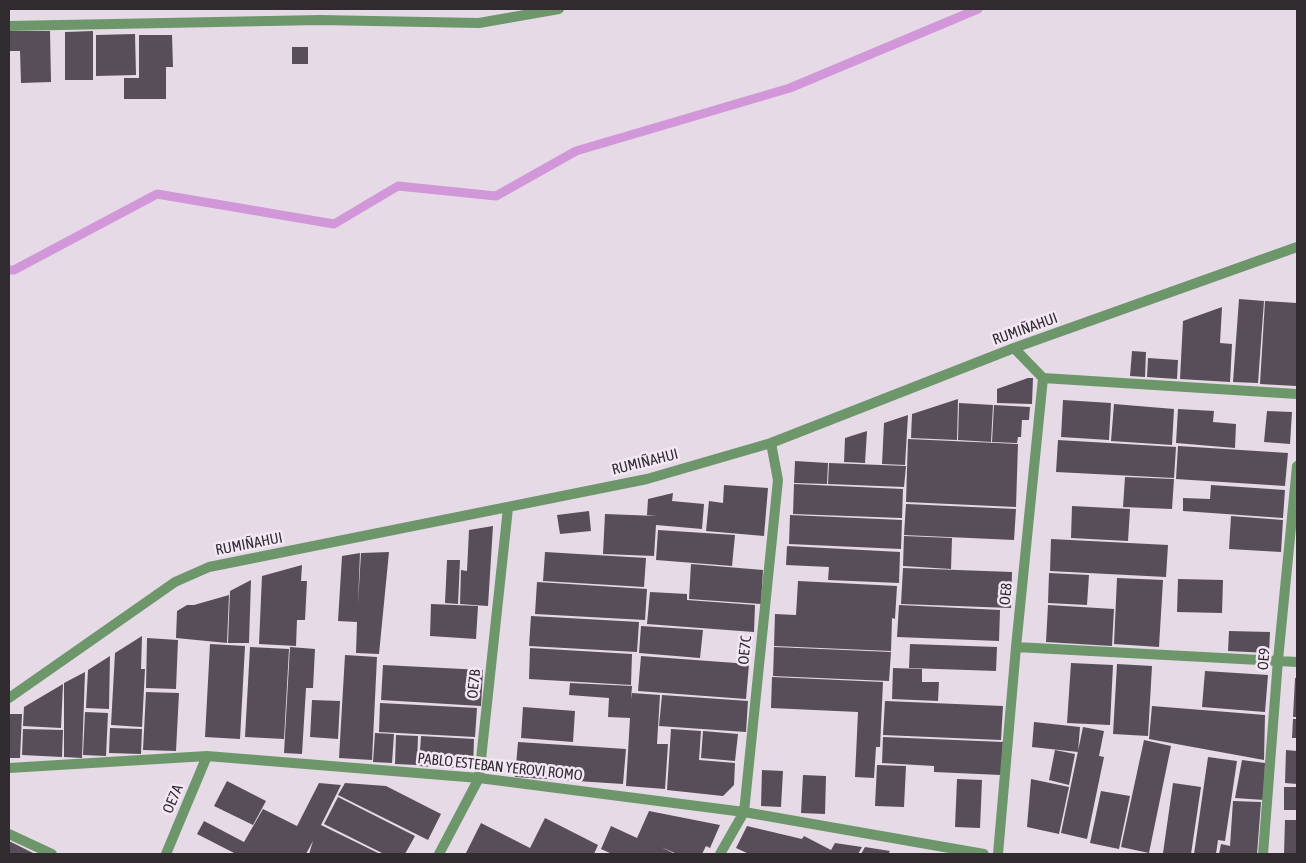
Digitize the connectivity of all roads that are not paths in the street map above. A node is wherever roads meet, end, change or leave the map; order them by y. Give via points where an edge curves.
1 (321, 9) edge
2 (559, 9) edge
3 (320, 20) junction
4 (9, 26) edge
5 (1297, 248) edge
6 (1014, 348) junction
7 (1043, 378) junction
8 (1297, 394) edge
9 (771, 443) junction
10 (1297, 466) edge
11 (508, 508) junction
12 (1016, 647) junction
13 (1278, 660) junction
14 (1297, 662) edge
15 (9, 698) edge
16 (207, 756) junction
17 (9, 768) edge
18 (479, 778) junction
19 (744, 812) junction
20 (9, 834) edge
21 (52, 854) edge
22 (166, 854) edge
23 (439, 854) edge
24 (720, 854) edge
25 (984, 854) edge
26 (998, 854) edge
27 (1263, 854) edge

1 - 3 street
2 - 3 street via 479,22
3 - 4 street
5 - 6 street, RUMIÑAHUI
6 - 7 street
6 - 9 street, RUMIÑAHUI
7 - 8 street
7 - 12 street, OE8
9 - 11 street, RUMIÑAHUI via 646,479
9 - 19 street, OE7C via 778,480
10 - 13 street, OE9
11 - 15 street, RUMIÑAHUI via 209,567 176,582
11 - 18 street, OE7B
12 - 13 street
12 - 26 street, OE8
13 - 14 street
13 - 27 street, OE9
16 - 17 street, PABLO ESTEBAN YEROVI ROMO
16 - 18 street, PABLO ESTEBAN YEROVI ROMO
16 - 22 street, OE7A
18 - 19 street, PABLO ESTEBAN YEROVI ROMO
18 - 23 street, OE7B
19 - 24 street, OE7C
19 - 25 street, PABLO ESTEBAN YEROVI ROMO
20 - 21 street

